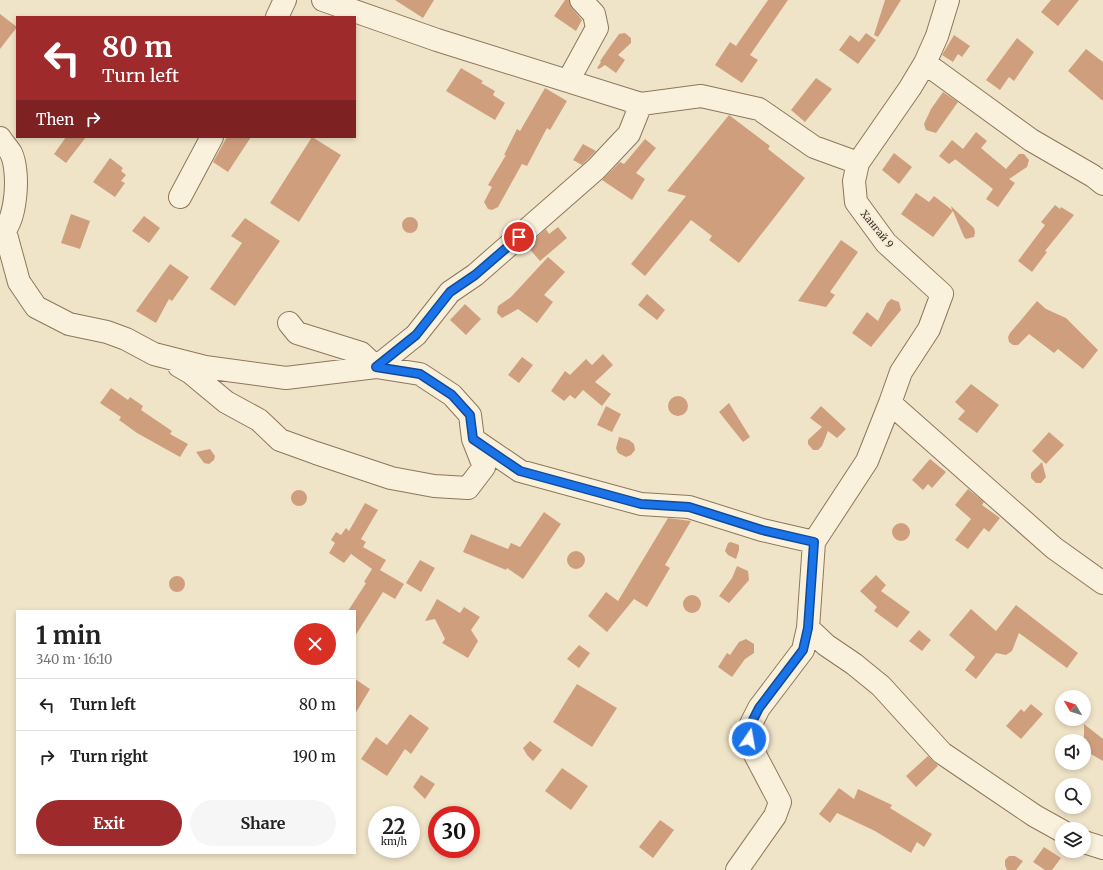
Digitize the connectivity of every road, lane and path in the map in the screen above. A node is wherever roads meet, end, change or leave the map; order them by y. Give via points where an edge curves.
1 (285, 0) edge
2 (323, 0) edge
3 (581, 0) edge
4 (948, 0) edge
5 (277, 16) edge
6 (925, 63) junction
7 (568, 81) junction
8 (641, 104) junction
9 (0, 138) edge
10 (211, 138) edge
11 (858, 163) junction
12 (1103, 184) edge
13 (180, 197) dead end
14 (2, 233) edge
15 (289, 323) dead end
16 (154, 354) junction
17 (376, 367) junction
18 (890, 403) junction
19 (473, 439) junction
20 (814, 542) junction
21 (1103, 583) edge
22 (808, 628) junction
23 (1055, 827) edge
24 (1091, 844) edge
25 (1103, 848) edge
26 (737, 870) edge

1 - 5 street
2 - 7 street via 437,40
3 - 7 street via 594,14 597,28
4 - 6 street, Хангай 9 via 937,36
6 - 11 street, Хангай 9
6 - 12 street via 1031,140
7 - 8 street
8 - 11 street via 701,96 759,109 814,147
8 - 17 street via 629,134 596,169 475,275 450,292 416,335
9 - 14 street via 11,154 16,177 15,201
10 - 13 street
11 - 18 street, Хангай 9 via 854,181 856,202 886,243 942,294 929,329 901,372
14 - 16 street via 19,282 36,307 70,324 126,339
15 - 17 street via 297,333 361,353
16 - 17 street via 205,367 286,378
16 - 19 street via 192,373 226,402 259,420 280,440 391,478 434,486 468,488 484,467
17 - 19 street via 420,374 452,395 470,415
18 - 20 street via 867,461
18 - 21 street via 1054,548
19 - 20 street via 520,471 641,504 689,507 762,530
20 - 22 street
22 - 23 street via 826,645 881,686 942,753
22 - 26 street via 803,650 759,708 748,730 751,747 780,802 776,816
24 - 25 street

